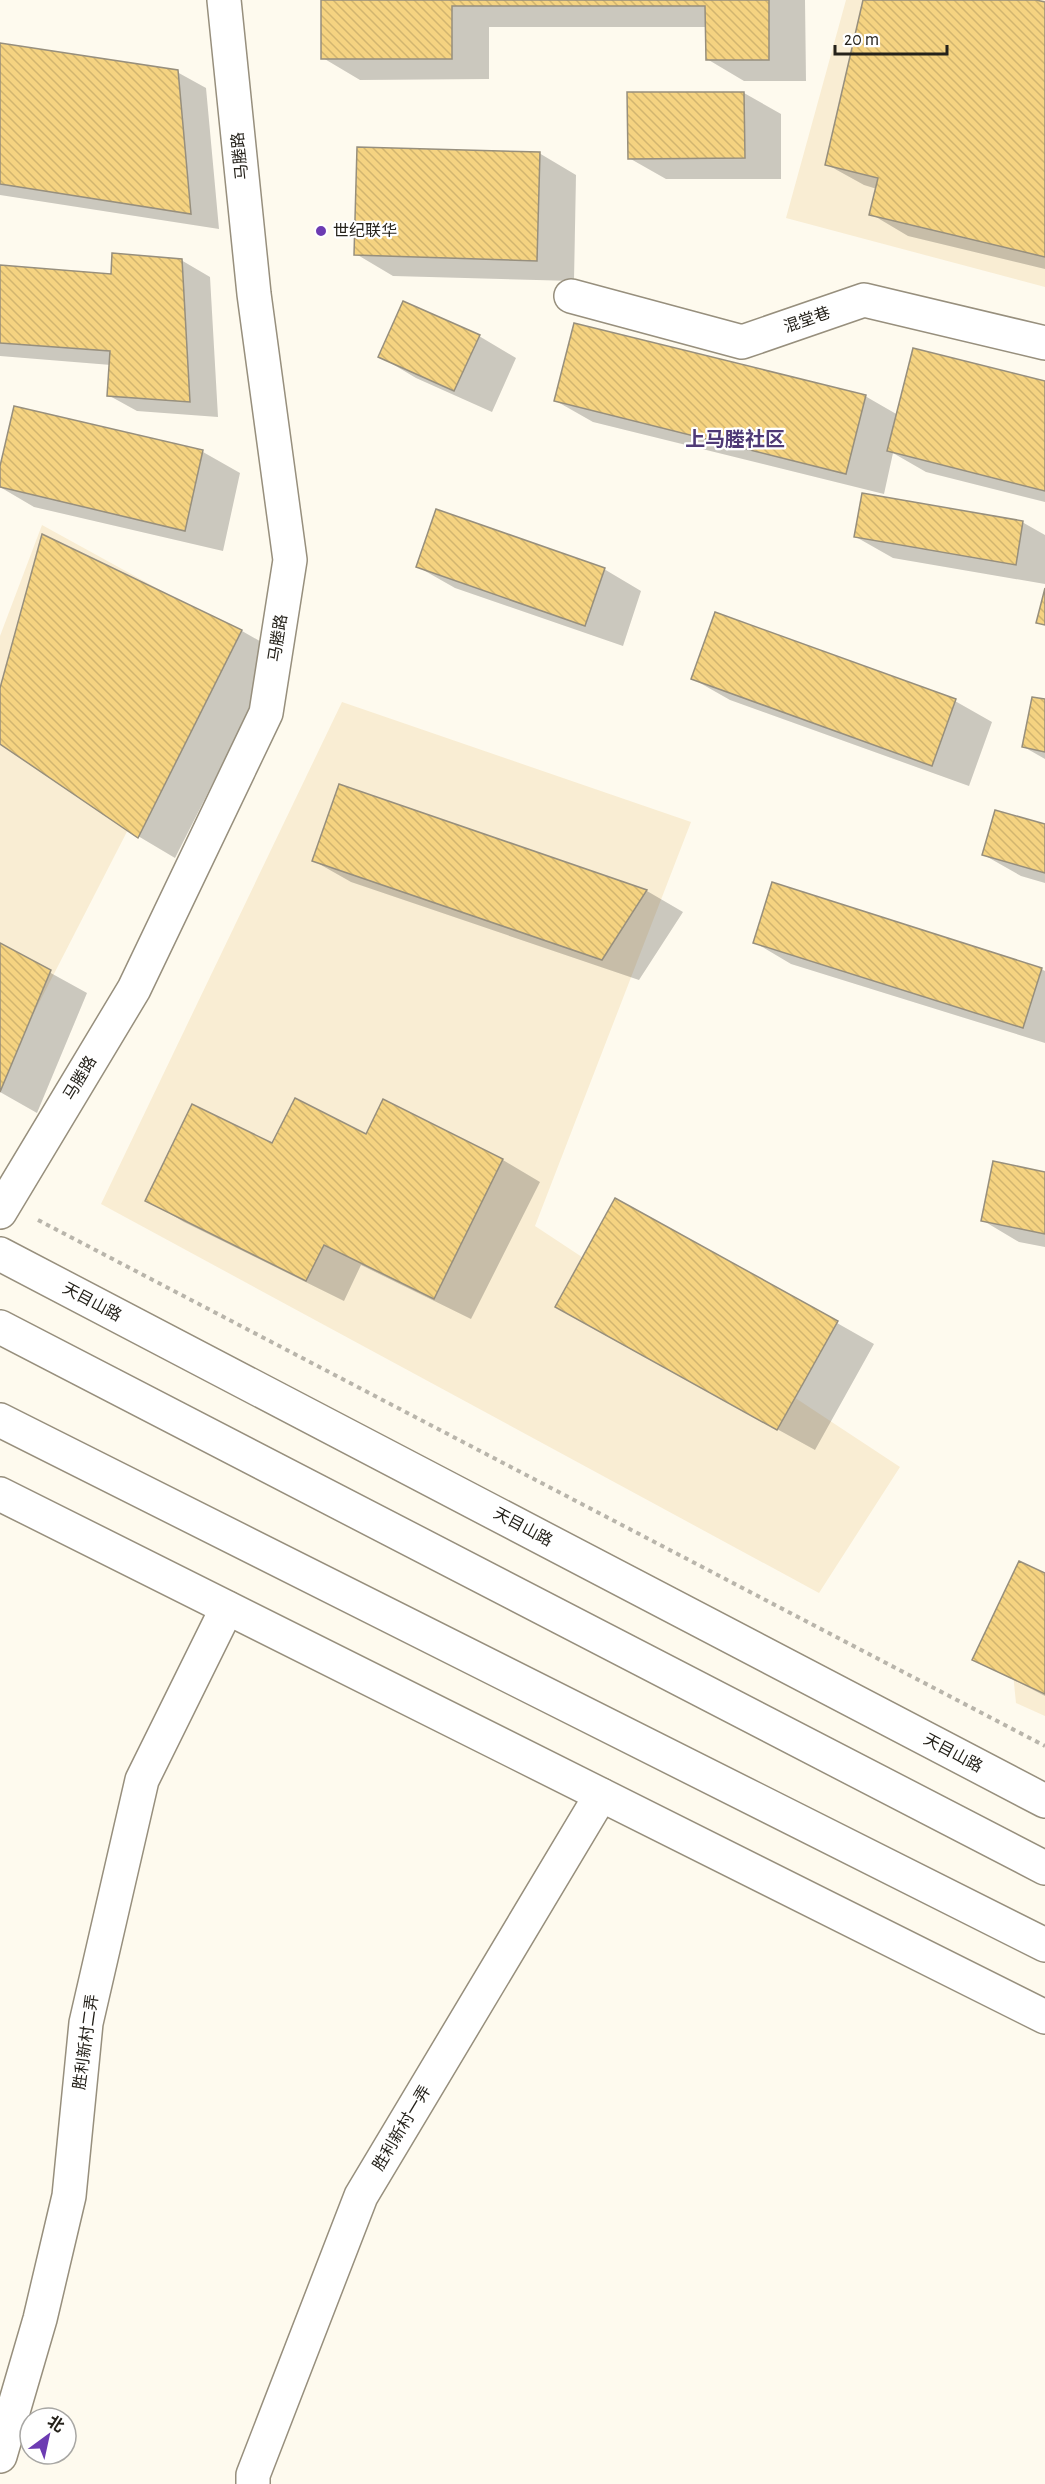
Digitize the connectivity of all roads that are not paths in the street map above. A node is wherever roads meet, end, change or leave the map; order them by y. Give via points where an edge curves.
1 (224, 0) edge
2 (571, 296) dead end
3 (1045, 343) edge
4 (2, 1207) edge
5 (0, 1254) edge
6 (0, 1328) edge
7 (0, 1420) edge
8 (0, 1494) edge
9 (227, 1608) junction
10 (601, 1795) junction
11 (1045, 1801) edge
12 (1045, 1868) edge
13 (1045, 1945) edge
14 (1045, 2017) edge
15 (0, 2456) edge
16 (253, 2484) edge

1 - 4 main road, 马塍路 via 254,294 290,560 267,713 134,989
2 - 3 main road, 混堂巷 via 742,342 864,300
5 - 11 main road, 天目山路
6 - 12 main road
7 - 13 main road
8 - 9 main road
9 - 10 main road
9 - 15 main road, 胜利新村二弄 via 142,1780 86,2023 69,2196 40,2319
10 - 14 main road
10 - 16 main road, 胜利新村一弄 via 361,2196

